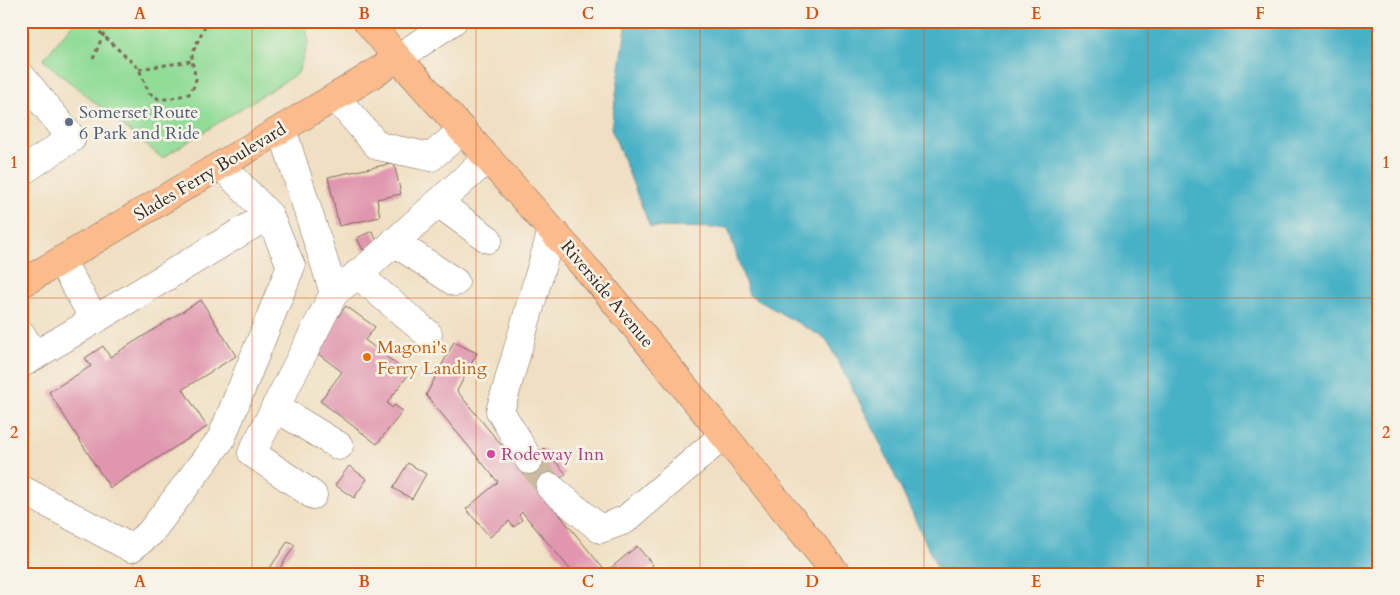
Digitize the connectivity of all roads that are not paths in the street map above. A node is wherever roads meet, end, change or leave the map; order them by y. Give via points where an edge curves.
1 (367, 21) edge
2 (453, 21) edge
3 (398, 58) junction
4 (21, 76) edge
5 (335, 97) junction
6 (282, 129) junction
7 (463, 130) junction
8 (488, 158) junction
9 (221, 166) junction
10 (21, 172) edge
11 (438, 203) junction
12 (269, 214) junction
13 (552, 230) junction
14 (488, 239) dead end
15 (394, 242) junction
16 (61, 261) junction
17 (356, 274) junction
18 (454, 282) dead end
19 (21, 284) edge
20 (334, 293) junction
21 (95, 320) junction
22 (428, 334) dead end
23 (26, 352) edge
24 (275, 407) junction
25 (724, 435) junction
26 (339, 446) dead end
27 (530, 460) tunnel mouth
28 (550, 487) tunnel mouth
29 (21, 489) edge
30 (312, 496) dead end
31 (838, 574) edge

1 - 3 main road, Riverside Avenue
2 - 3 street
3 - 5 main road, Slades Ferry Boulevard
3 - 7 main road, Riverside Avenue
4 - 10 street via 72,138
5 - 6 main road, Slades Ferry Boulevard
5 - 7 street via 378,146 431,158
6 - 9 main road, Slades Ferry Boulevard
6 - 20 street
7 - 8 main road, Riverside Avenue
8 - 11 street
8 - 13 main road, Riverside Avenue
9 - 12 street
9 - 16 main road, Slades Ferry Boulevard
11 - 14 street
11 - 15 street
12 - 21 street
12 - 29 street via 291,266 221,438 150,532 131,548
13 - 25 main road, Riverside Avenue
13 - 27 street via 500,411
15 - 17 street
15 - 18 street
16 - 19 main road, Slades Ferry Boulevard
16 - 21 street
17 - 20 street
17 - 22 street
20 - 24 street
21 - 23 street
24 - 26 street
24 - 30 street via 252,453
25 - 28 street via 625,520 600,530
25 - 31 main road, Riverside Avenue

